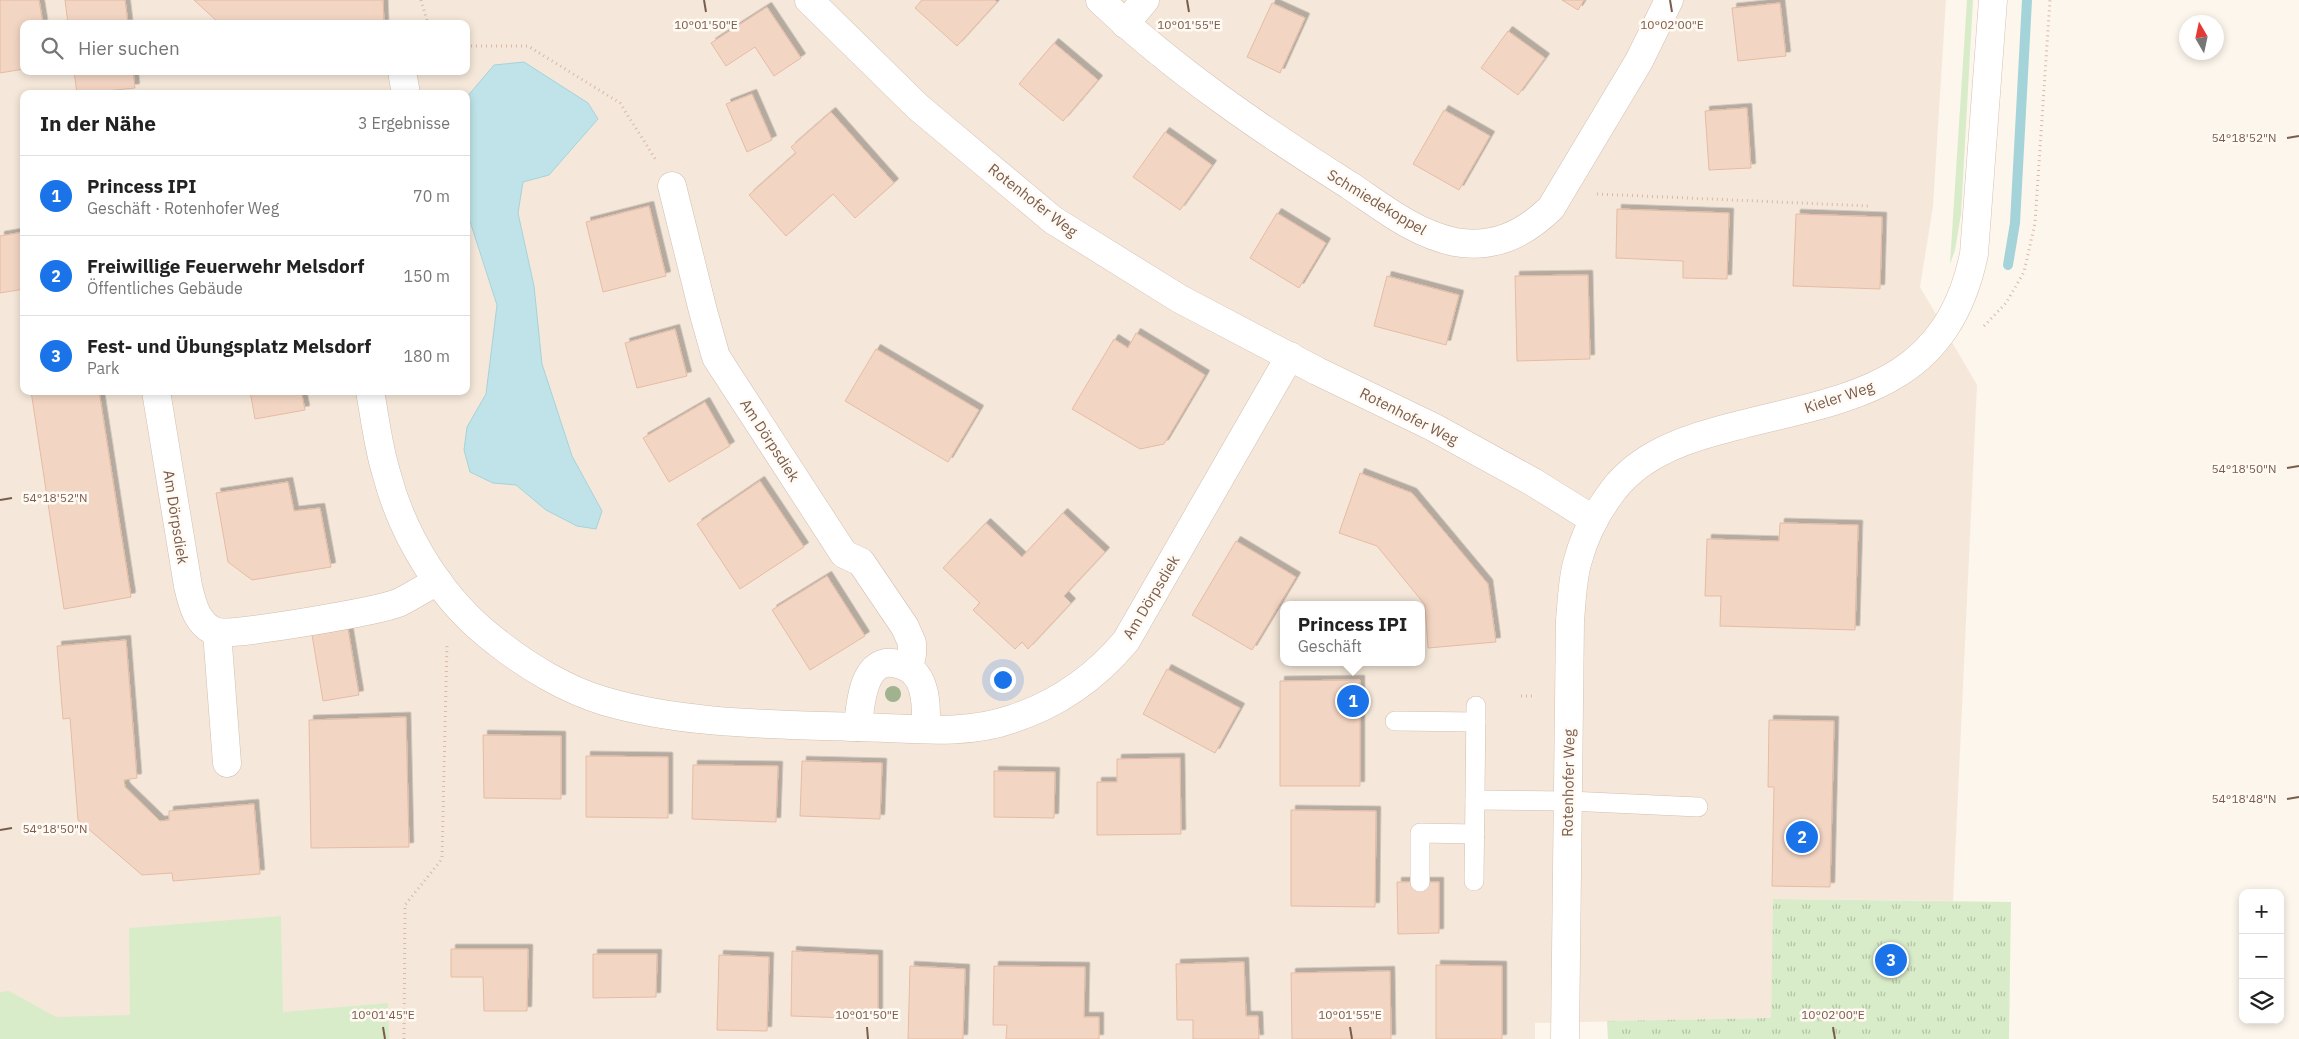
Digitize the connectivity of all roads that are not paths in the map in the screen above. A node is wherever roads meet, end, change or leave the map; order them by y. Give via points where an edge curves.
1 (808, 0) edge
2 (1100, 0) edge
3 (1145, 0) edge
4 (1669, 0) edge
5 (1993, 0) edge
6 (1126, 24) junction
7 (672, 186) road end
8 (1290, 356) junction
9 (157, 395) edge
10 (371, 395) edge
11 (1594, 520) junction
12 (438, 581) junction
13 (217, 632) junction
14 (909, 668) junction
15 (1395, 721) dead end
16 (858, 727) junction
17 (926, 729) junction
18 (227, 763) dead end
19 (1475, 800) junction
20 (1569, 801) junction
21 (1698, 807) dead end
22 (1475, 834) junction
23 (1474, 881) dead end
24 (1420, 882) dead end
25 (1565, 1039) edge

1 - 8 street, Rotenhofer Weg via 918,107 1053,220 1180,299
2 - 6 street, Schmiedekoppel
3 - 6 street
4 - 6 street, Schmiedekoppel via 1638,61 1550,208 1518,235 1475,243 1456,242 1417,229 1274,137
5 - 11 street, Kieler Weg via 1974,254 1969,279 1944,329 1918,359 1893,378 1860,393 1754,420 1669,447 1624,478 1609,494
7 - 14 street, Am Dörpsdiek via 716,357 844,554 861,562 905,627 912,642
8 - 11 street, Rotenhofer Weg via 1433,427
8 - 17 street, Am Dörpsdiek via 1126,641 1108,662 1063,697 1012,719 983,726
9 - 13 street, Am Dörpsdiek via 188,586 201,622
10 - 12 street, Am Dörpsdiek via 380,447 396,505 416,548
11 - 20 street, Rotenhofer Weg via 1577,562 1570,620
12 - 13 street via 398,603 374,610 244,631
12 - 16 street, Am Dörpsdiek via 496,643 534,668 601,700 695,718
13 - 18 street
14 - 16 street via 895,663 880,665 868,676 861,698
14 - 17 street via 919,679 925,698
15 - 19 lane via 1476,714
16 - 17 street, Am Dörpsdiek
19 - 20 lane
19 - 22 lane
20 - 21 lane
20 - 25 street, Rotenhofer Weg
22 - 23 lane
22 - 24 lane via 1420,833

